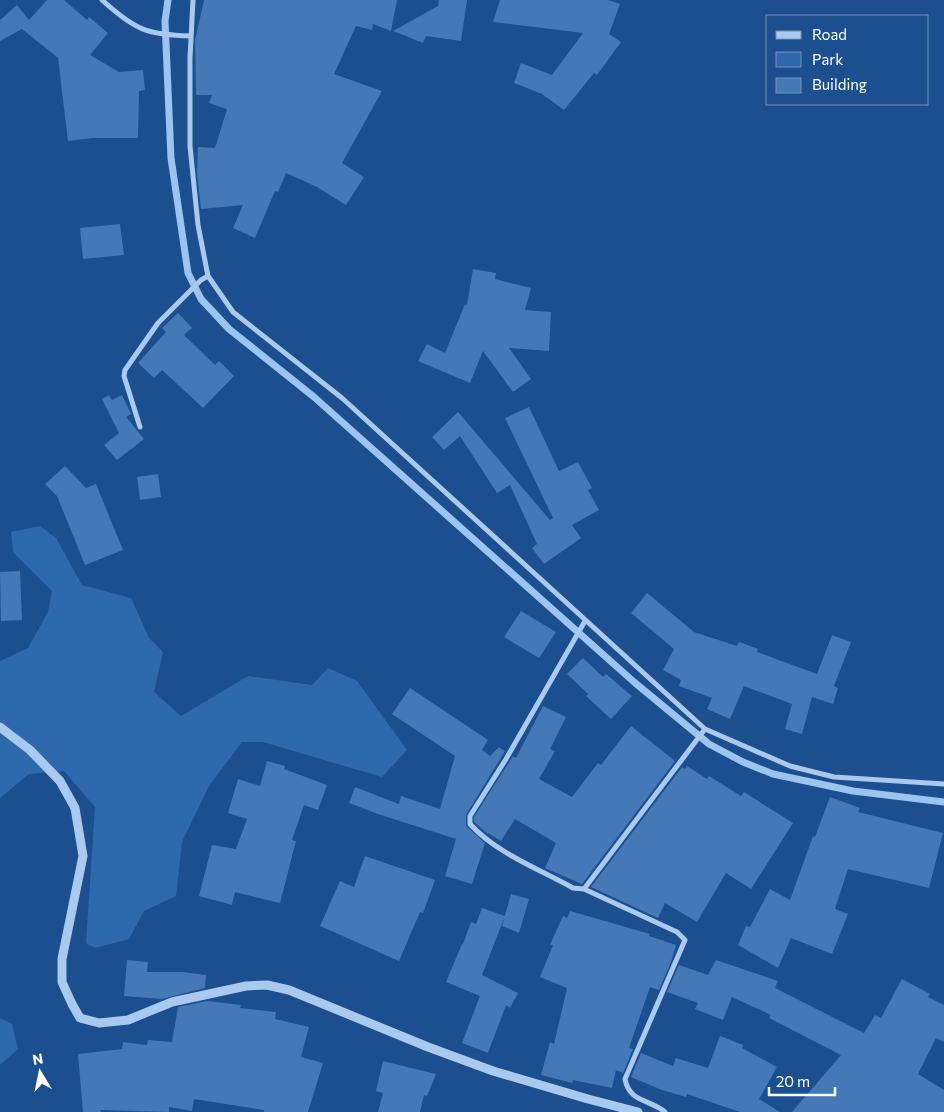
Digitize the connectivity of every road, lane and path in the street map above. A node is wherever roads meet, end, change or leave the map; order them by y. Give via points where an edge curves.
1 (102, 0) edge
2 (194, 0) edge
3 (191, 36) junction
4 (208, 276) junction
5 (140, 427) dead end
6 (585, 621) junction
7 (0, 727) edge
8 (705, 729) junction
9 (944, 784) edge
10 (584, 889) junction
11 (638, 1112) edge
12 (665, 1112) edge

1 - 3 street via 137,28 161,35
2 - 3 street
3 - 4 street via 190,146 198,225
4 - 5 street via 158,324 125,370
4 - 6 street via 233,312 342,398
6 - 8 street
6 - 10 street via 470,816 470,824 480,835 511,855 573,888
7 - 11 street via 30,750 60,781 75,808 82,856 62,959 62,982 80,1018 99,1022 128,1020 172,1002 246,986 267,985 289,990 493,1071
8 - 9 street via 790,766 826,775
8 - 10 street
10 - 12 street via 677,932 685,940 625,1079 627,1089 637,1098

